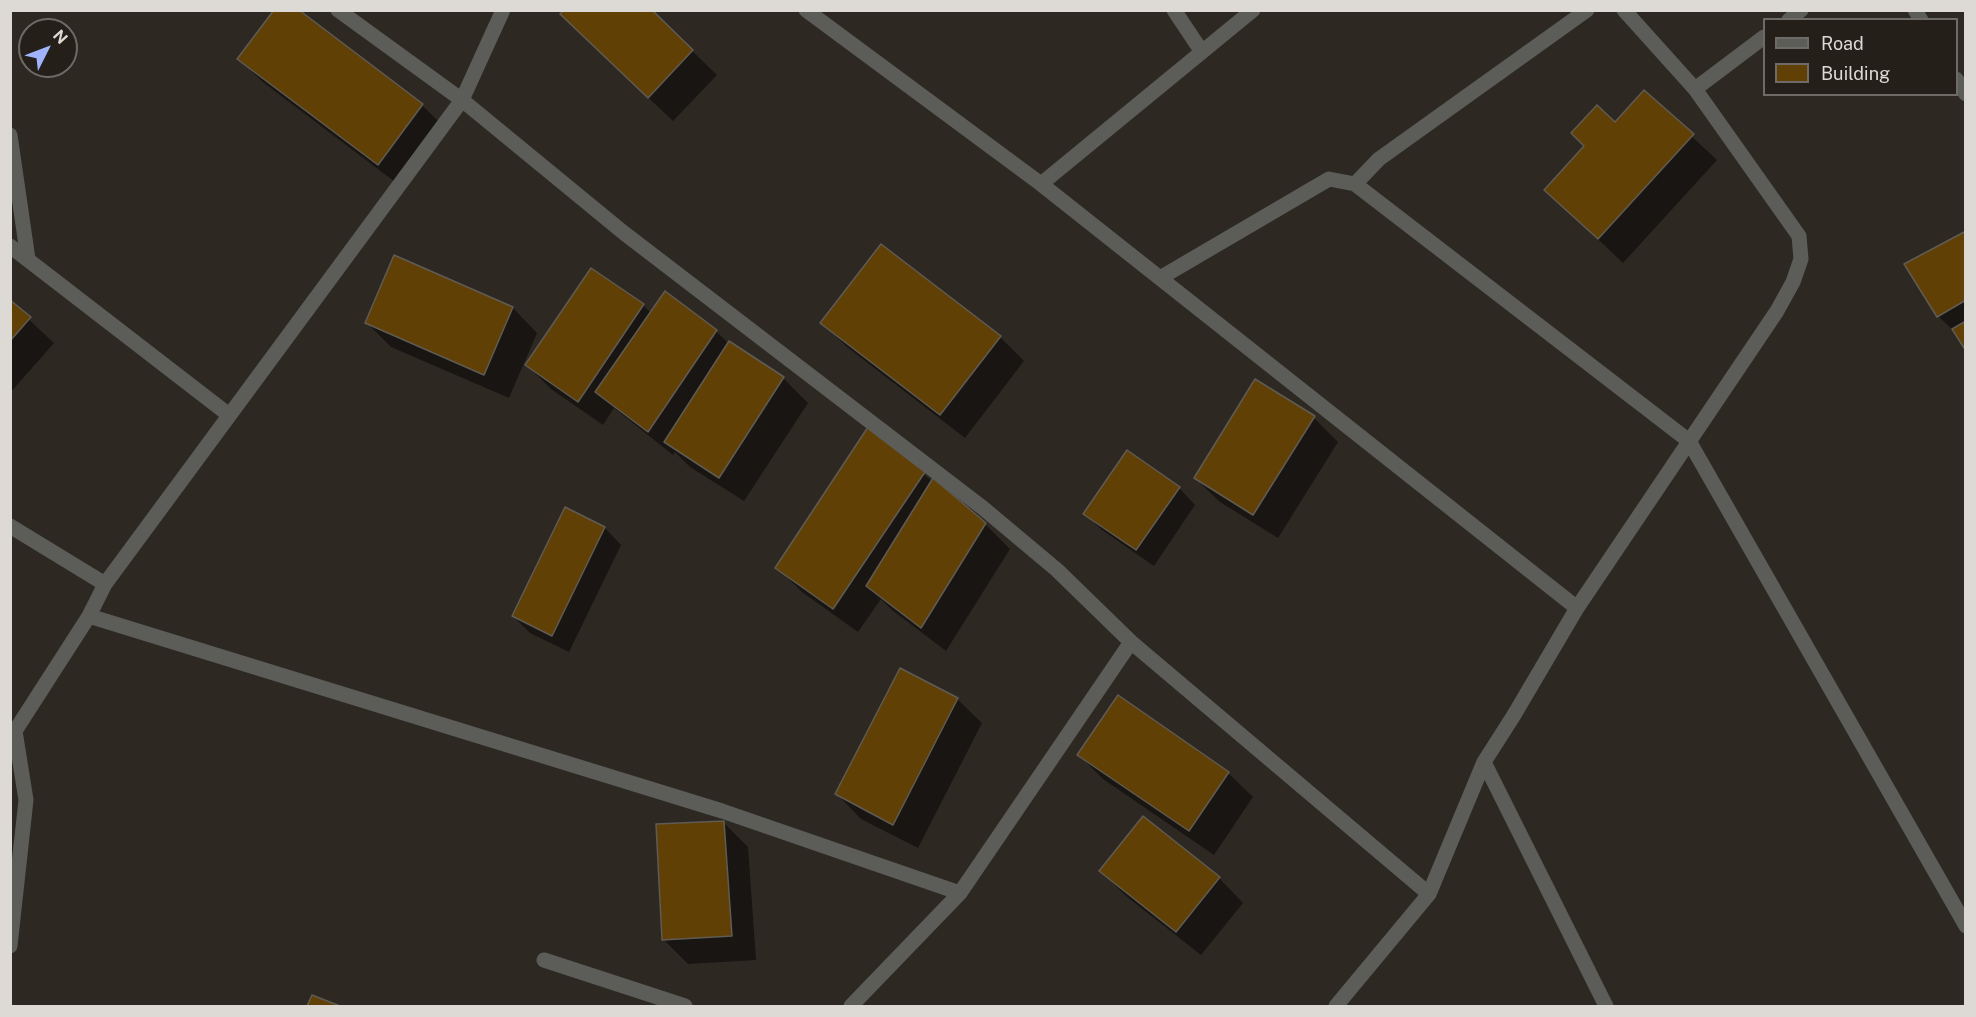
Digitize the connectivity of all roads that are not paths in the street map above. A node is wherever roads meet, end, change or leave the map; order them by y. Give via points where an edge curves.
1 (338, 10) edge
2 (503, 10) edge
3 (806, 10) edge
4 (1174, 10) edge
5 (1253, 10) edge
6 (1587, 10) edge
7 (1624, 10) edge
8 (1763, 38) edge
9 (1202, 52) junction
10 (1695, 89) junction
11 (462, 100) junction
12 (10, 135) edge
13 (1041, 184) junction
14 (1355, 184) junction
15 (10, 246) edge
16 (28, 259) junction
17 (1160, 278) junction
18 (229, 415) junction
19 (1689, 441) junction
20 (10, 526) edge
21 (105, 584) junction
22 (1577, 608) junction
23 (90, 616) junction
24 (1131, 642) junction
25 (13, 732) edge
26 (1484, 762) junction
27 (960, 893) junction
28 (1429, 894) junction
29 (1965, 926) edge
30 (10, 946) edge
31 (544, 960) dead end
32 (686, 1006) edge
33 (851, 1006) edge
34 (1336, 1006) edge
35 (1606, 1006) edge

1 - 11 street
2 - 11 street
3 - 13 street
4 - 9 street
5 - 9 street
6 - 14 street via 1379,159
7 - 10 street
8 - 10 street
9 - 13 street
10 - 19 street via 1799,236 1801,259 1776,311
11 - 18 street
11 - 24 street via 624,233 983,508 1057,570
12 - 16 street
13 - 17 street
14 - 17 street via 1329,178
14 - 19 street
15 - 16 street
16 - 18 street
17 - 22 street
18 - 21 street
19 - 22 street
19 - 29 street
20 - 21 street
21 - 23 street
22 - 26 street
23 - 25 street
23 - 27 street via 722,811
24 - 27 street
24 - 28 street
25 - 30 street via 26,800
26 - 28 street
26 - 35 street
27 - 33 street
28 - 34 street
31 - 32 street

